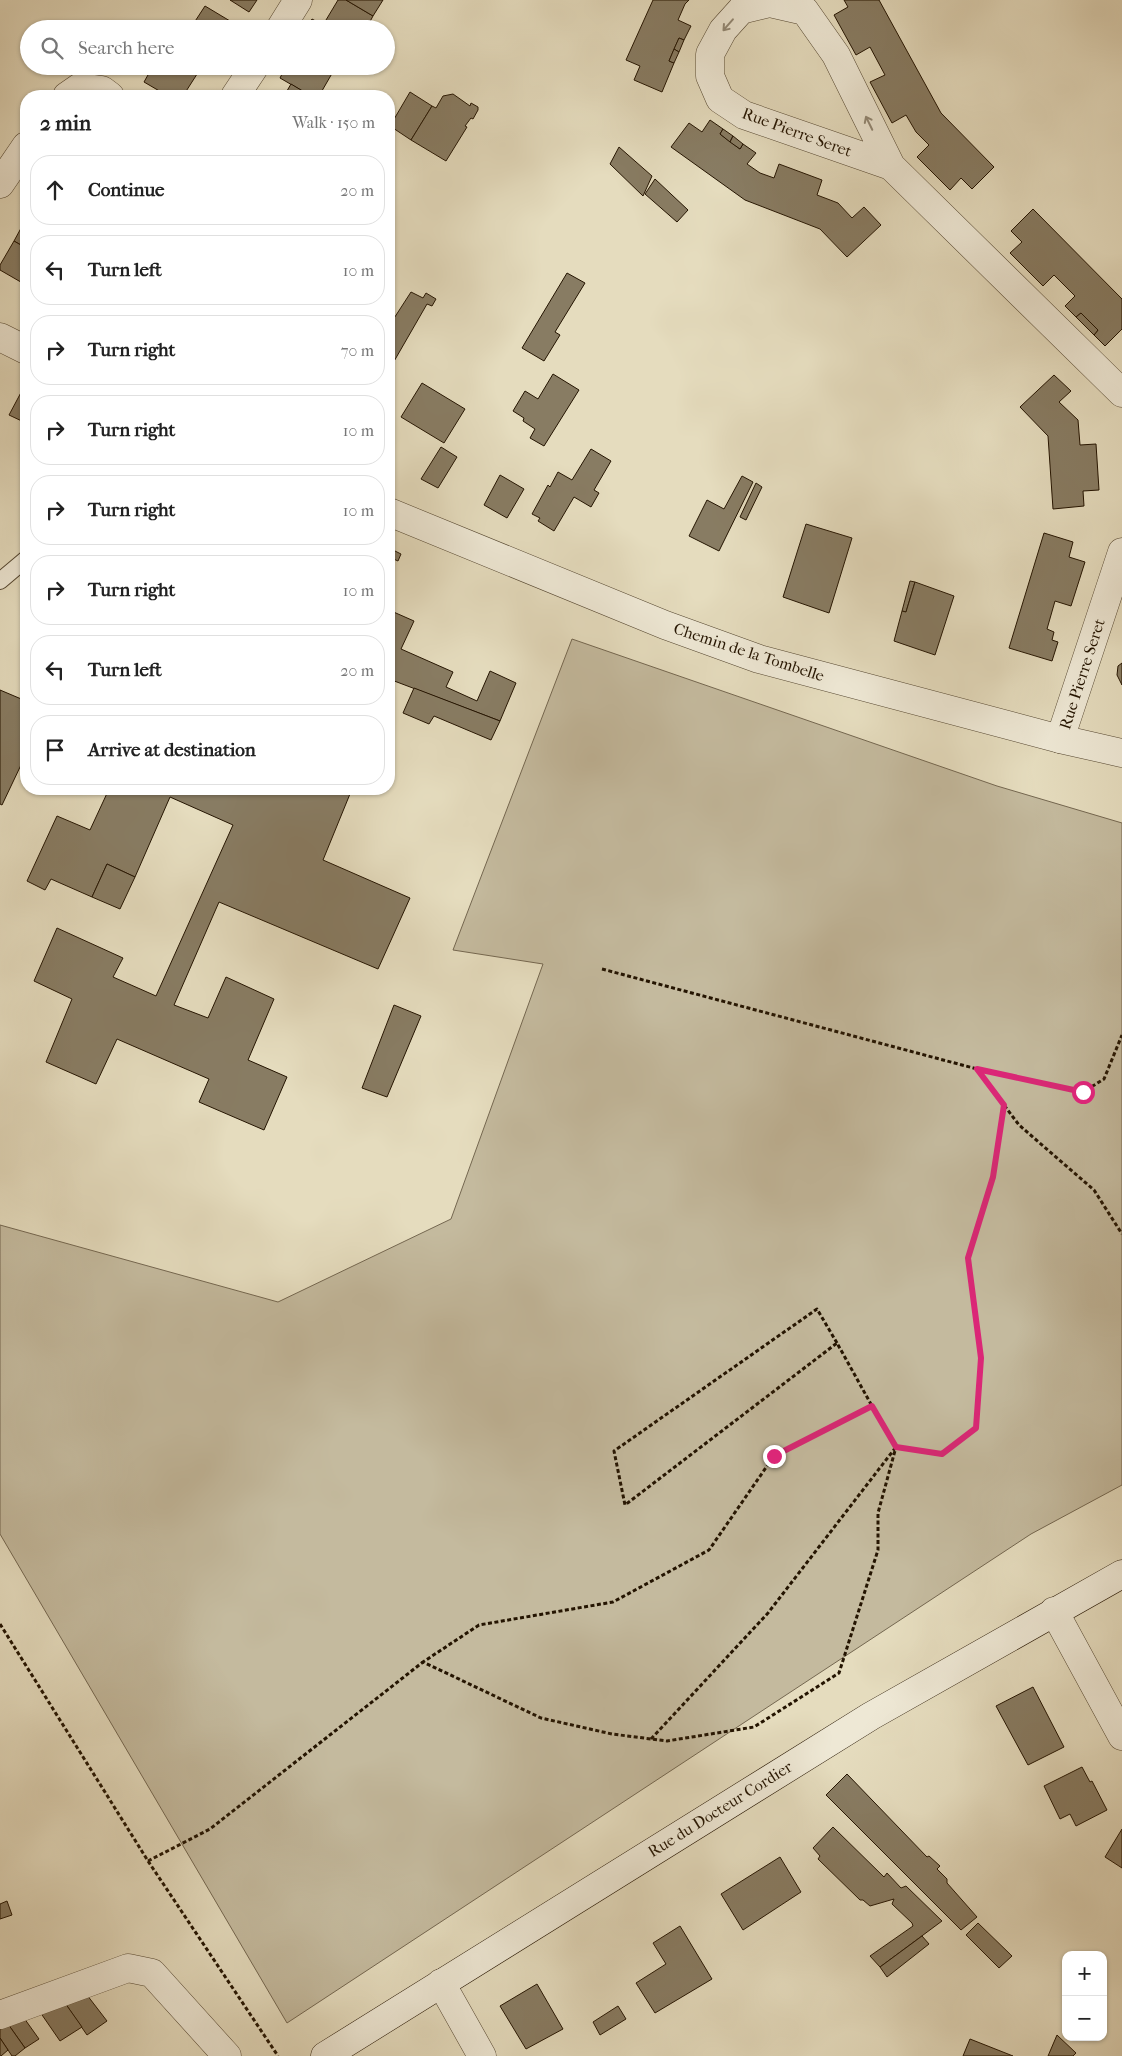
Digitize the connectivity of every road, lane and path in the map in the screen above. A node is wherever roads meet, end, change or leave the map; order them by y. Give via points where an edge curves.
1 (298, 0) edge
2 (286, 20) edge
3 (249, 75) edge
4 (76, 90) edge
5 (102, 90) edge
6 (239, 90) edge
7 (20, 155) edge
8 (891, 166) junction
9 (0, 184) edge
10 (0, 338) edge
11 (20, 347) edge
12 (1122, 393) edge
13 (395, 514) edge
14 (1122, 552) edge
15 (20, 564) edge
16 (0, 581) edge
17 (1060, 739) junction
18 (1122, 753) edge
19 (602, 970) dead end
20 (1122, 1035) edge
21 (977, 1069) junction
22 (1004, 1105) junction
23 (1122, 1234) edge
24 (837, 1343) junction
25 (872, 1406) junction
26 (896, 1447) junction
27 (1122, 1574) edge
28 (1054, 1611) junction
29 (0, 1624) edge
30 (423, 1662) junction
31 (1122, 1736) edge
32 (650, 1739) junction
33 (148, 1861) junction
34 (441, 1983) junction
35 (0, 2015) edge
36 (227, 2056) edge
37 (278, 2056) edge
38 (326, 2056) edge
39 (482, 2056) edge

1 - 2 street
3 - 6 street
4 - 5 street via 80,87
7 - 9 street
8 -> 8 street, Rue Pierre Seret via 836,56 805,11 770,3 741,10 723,30 710,54 710,76 720,99 744,115
8 - 12 street, Rue Pierre Seret
10 - 11 street
13 - 17 street, Chemin de la Tombelle via 665,625 759,659
14 - 17 street, Rue Pierre Seret
15 - 16 lane
17 - 18 street, Chemin de la Tombelle
19 - 21 path
20 - 21 path via 1104,1079 1083,1092
21 - 22 path
22 - 23 path via 1019,1125 1094,1190
22 - 26 path via 993,1177 968,1258 981,1358 976,1428 942,1454
24 - 24 path via 817,1309 614,1451 625,1505
24 - 25 path
25 - 26 path
25 - 30 path via 774,1456 709,1550 613,1602 479,1625
26 - 32 path via 768,1613
26 - 32 path via 878,1514 878,1550 839,1673 754,1727 666,1741
27 - 28 street, Rue du Docteur Cordier
28 - 31 street
28 - 34 street, Rue du Docteur Cordier via 871,1716
29 - 33 path
30 - 32 path via 541,1718
30 - 33 path via 210,1829
33 - 37 path
34 - 38 street, Rue du Docteur Cordier
34 - 39 street
35 - 36 street via 128,1968 152,1974

